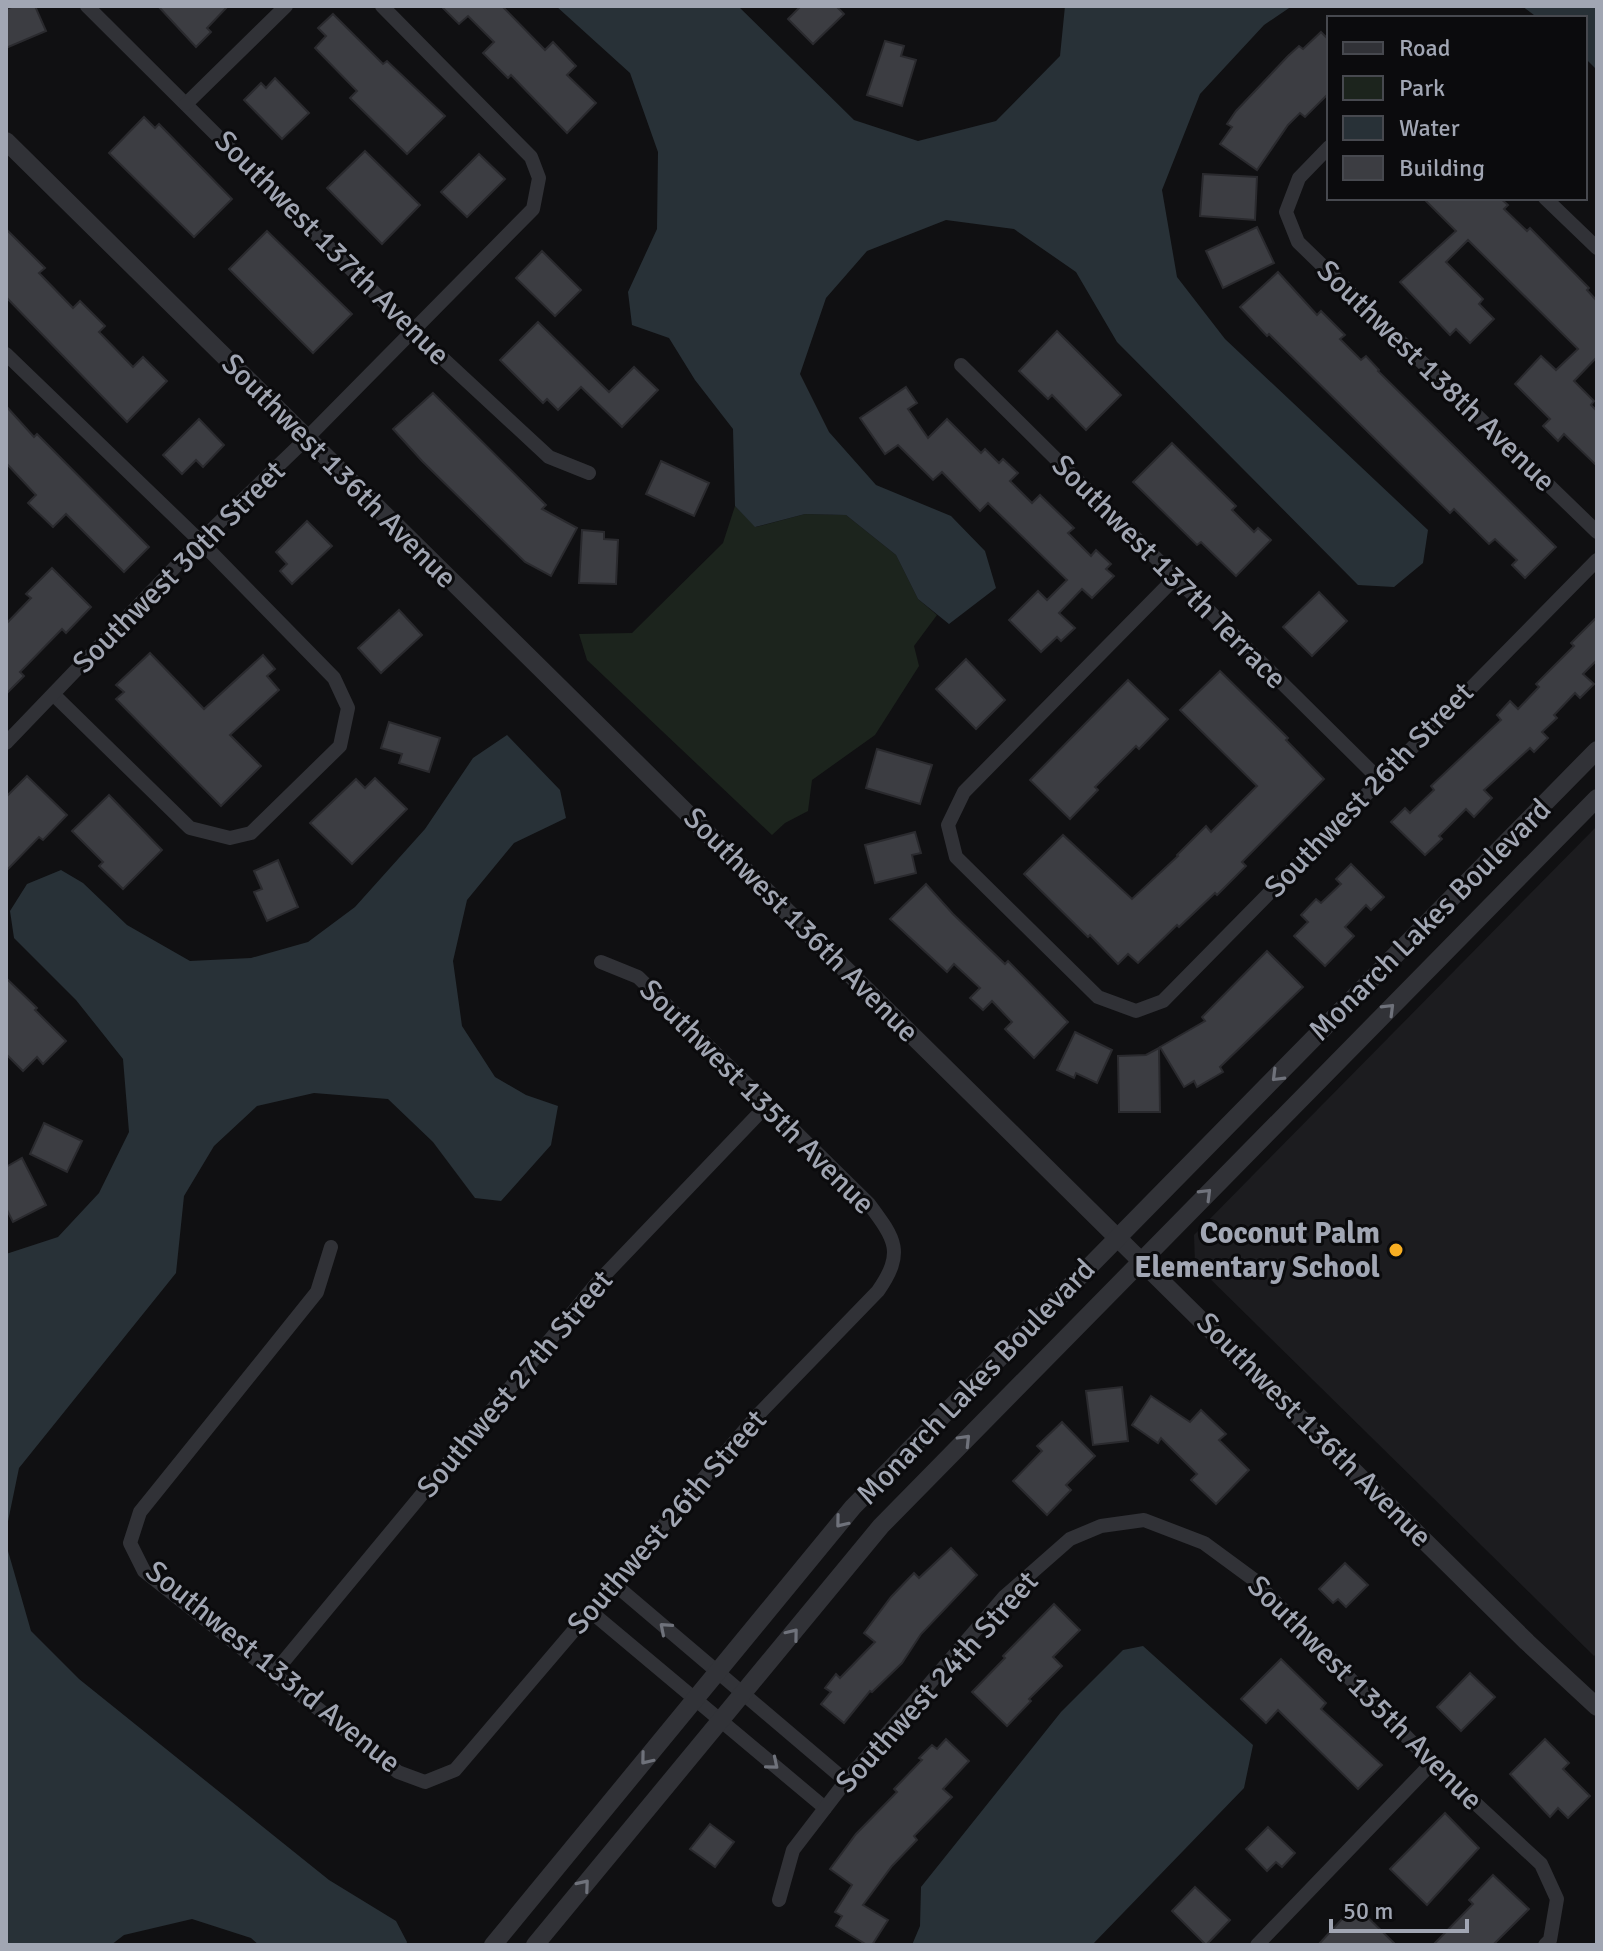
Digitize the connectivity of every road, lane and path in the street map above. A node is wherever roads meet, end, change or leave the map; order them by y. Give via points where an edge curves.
1 (87, 6) edge
2 (286, 6) edge
3 (382, 6) edge
4 (186, 104) junction
5 (6, 141) edge
6 (1327, 149) edge
7 (1547, 200) edge
8 (1597, 248) edge
9 (412, 330) junction
10 (6, 354) edge
11 (961, 365) dead end
12 (306, 439) junction
13 (589, 473) dead end
14 (1597, 532) edge
15 (200, 541) junction
16 (1597, 560) edge
17 (1175, 578) junction
18 (54, 695) junction
19 (6, 743) edge
20 (1597, 750) edge
21 (1379, 779) junction
22 (1597, 798) edge
23 (601, 962) dead end
24 (767, 1105) junction
25 (1118, 1237) junction
26 (331, 1247) dead end
27 (895, 1250) joint
28 (1142, 1259) junction
29 (1144, 1520) joint
30 (613, 1583) junction
31 (590, 1611) junction
32 (717, 1672) junction
33 (274, 1673) junction
34 (743, 1694) junction
35 (695, 1698) junction
36 (1597, 1707) edge
37 (721, 1720) junction
38 (1432, 1763) junction
39 (846, 1781) junction
40 (425, 1782) joint
41 (825, 1808) junction
42 (779, 1900) dead end
43 (493, 1945) edge
44 (535, 1945) edge
45 (1257, 1945) edge
46 (1545, 1945) edge

1 - 4 street, Southwest 137th Avenue
2 - 4 street
3 - 9 street, Southwest 30th Street via 531,157 539,178 533,209
4 - 9 street, Southwest 137th Avenue
5 - 12 street, Southwest 136th Avenue
6 - 14 street, Southwest 138th Avenue via 1299,178 1286,212 1298,242
7 - 8 street
9 - 12 street, Southwest 30th Street
9 - 13 street, Southwest 137th Avenue via 549,457
10 - 15 street
11 - 17 street, Southwest 137th Terrace
12 - 15 street, Southwest 30th Street
12 - 25 street, Southwest 136th Avenue
15 - 18 street, Southwest 30th Street
15 - 18 street via 334,678 348,708 340,746 251,833 230,838 190,828
16 - 21 street, Southwest 26th Street
17 - 21 street, Southwest 137th Terrace
17 - 21 street, Southwest 26th Street via 964,792 948,825 956,857 988,890 1098,997 1136,1011 1163,1001
18 - 19 street, Southwest 30th Street
20 -> 25 street, Monarch Lakes Boulevard
28 -> 22 street, Monarch Lakes Boulevard
23 - 24 street, Southwest 135th Avenue via 638,977
24 - 27 street, Southwest 135th Avenue via 869,1204
24 - 33 street, Southwest 27th Street via 597,1283
25 - 28 street, Southwest 136th Avenue
25 -> 32 street, Monarch Lakes Boulevard via 853,1507
26 - 33 street, Southwest 133rd Avenue via 317,1292 140,1512 130,1543 144,1571
27 - 30 street, Southwest 26th Street via 892,1271 878,1291 755,1418
34 -> 28 street, Monarch Lakes Boulevard via 881,1526
28 - 36 street, Southwest 136th Avenue
29 - 38 street, Southwest 135th Avenue via 1204,1543 1253,1579
29 - 39 street, Southwest 24th Street via 1101,1526 1070,1539 1048,1558 1004,1597
30 - 31 street, Southwest 26th Street
32 -> 30 street
31 - 35 street
31 - 40 street, Southwest 26th Street via 455,1770
32 - 34 street
32 - 35 street, Monarch Lakes Boulevard
33 - 40 street, Southwest 133rd Avenue via 398,1772
34 - 37 street, Monarch Lakes Boulevard
34 - 39 street
35 - 37 street
35 -> 43 street, Monarch Lakes Boulevard
37 -> 41 street
44 -> 37 street, Monarch Lakes Boulevard
38 - 45 street
38 - 46 street, Southwest 135th Avenue via 1541,1864 1557,1899
39 - 41 street, Southwest 24th Street
41 - 42 street, Southwest 24th Street via 793,1850

